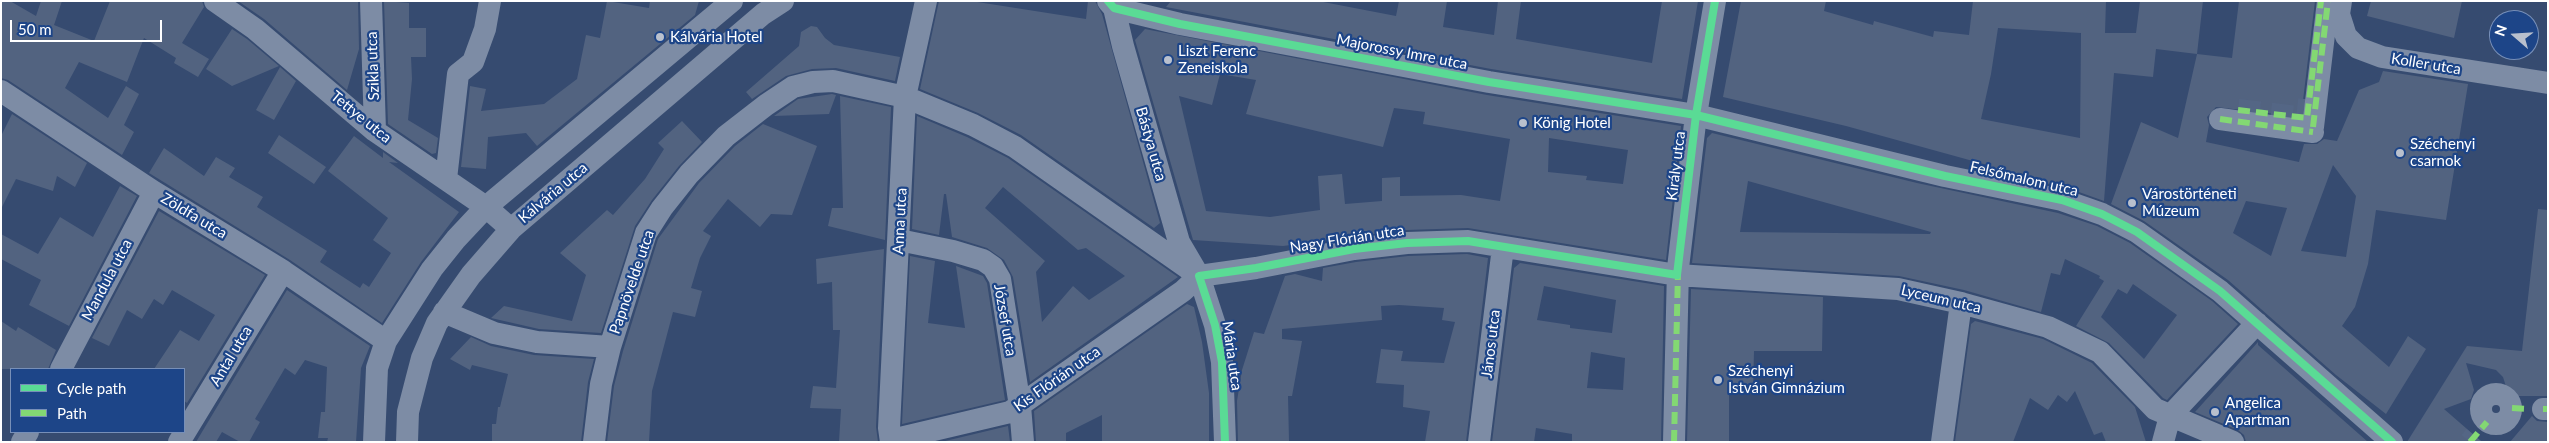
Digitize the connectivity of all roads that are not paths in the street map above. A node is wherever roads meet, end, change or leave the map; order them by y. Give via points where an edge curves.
1 (215, 1) edge
2 (371, 1) edge
3 (490, 1) edge
4 (732, 1) edge
5 (783, 1) edge
6 (926, 1) edge
7 (1716, 1) edge
8 (2328, 1) edge
9 (2341, 1) edge
10 (1111, 4) edge
11 (2548, 83) edge
12 (905, 97) junction
13 (3, 99) edge
14 (1696, 115) junction
15 (2229, 116) dead end
16 (375, 131) junction
17 (446, 179) junction
18 (154, 192) junction
19 (486, 207) junction
20 (510, 229) junction
21 (899, 240) junction
22 (1503, 247) junction
23 (283, 271) junction
24 (1678, 275) junction
25 (1199, 276) junction
26 (1961, 303) junction
27 (444, 312) junction
28 (2257, 324) junction
29 (386, 341) junction
30 (610, 347) junction
31 (62, 368) edge
32 (1020, 406) junction
33 (2533, 409) edge
34 (2170, 416) junction
35 (2481, 429) tunnel mouth
36 (185, 432) edge
37 (374, 442) edge
38 (407, 442) edge
39 (594, 442) edge
40 (891, 442) edge
41 (897, 442) edge
42 (1023, 442) edge
43 (1225, 442) edge
44 (1479, 442) edge
45 (1674, 442) edge
46 (1942, 442) edge
47 (2163, 442) edge
48 (2233, 442) edge
49 (2392, 442) edge

1 - 16 street, Tettye utca via 255,29
2 - 16 street, Szikla utca
3 - 17 street via 485,29 473,62 458,74
4 - 19 street
5 - 20 street, Kálvária utca via 763,14
6 - 12 street, Anna utca
7 - 14 street, Király utca
8 - 15 street via 2313,132
9 - 11 street, Koller utca via 2339,14 2346,36 2358,48 2382,57
10 - 14 street, Majorossy Imre utca via 1180,24 1490,82
10 - 25 street, Bástya utca via 1178,239
12 - 21 street, Anna utca
12 - 25 street via 973,125 1015,147
12 - 30 street, Papnövelde utca via 833,81 813,82 793,87 726,136 689,174 646,233
13 - 18 street, Zöldfa utca
14 - 24 street, Király utca
14 - 28 street, Felsőmalom utca via 1945,176 2062,200 2102,214 2137,232 2172,256 2220,291
16 - 17 street, Tettye utca
17 - 19 street, Tettye utca
18 - 23 street, Zöldfa utca
18 - 31 street, Mandula utca
19 - 20 street, Tettye utca
19 - 29 street via 432,268
20 - 27 street, Kálvária utca
21 - 32 street, József utca via 953,251 983,260 994,267 1000,280
21 - 40 street, Anna utca via 889,428
22 - 24 street, Nagy Flórián utca
22 - 25 street, Nagy Flórián utca via 1468,241 1407,243
22 - 44 street, János utca
23 - 29 street, Zöldfa utca
23 - 36 street, Antal utca
24 - 26 street, Lyceum utca via 1898,288
24 - 45 street, Király utca
25 - 32 street, Kis Flórián utca via 1183,291
25 - 43 street, Mária utca via 1215,325 1222,362
26 - 34 street, Lyceum utca via 2048,327 2100,352 2156,409
26 - 46 street
27 - 30 street via 494,334 537,342
27 - 38 street, Kálvária utca via 422,358 408,412
28 - 34 street
28 - 49 street, Felsőmalom utca
29 - 37 street via 377,368
30 - 39 street, Papnövelde utca via 601,384
32 - 41 street, Kis Flórián utca via 1010,412 900,438
32 - 42 street, József utca
33 - 35 street
34 - 47 street
34 - 48 street, Lyceum utca

